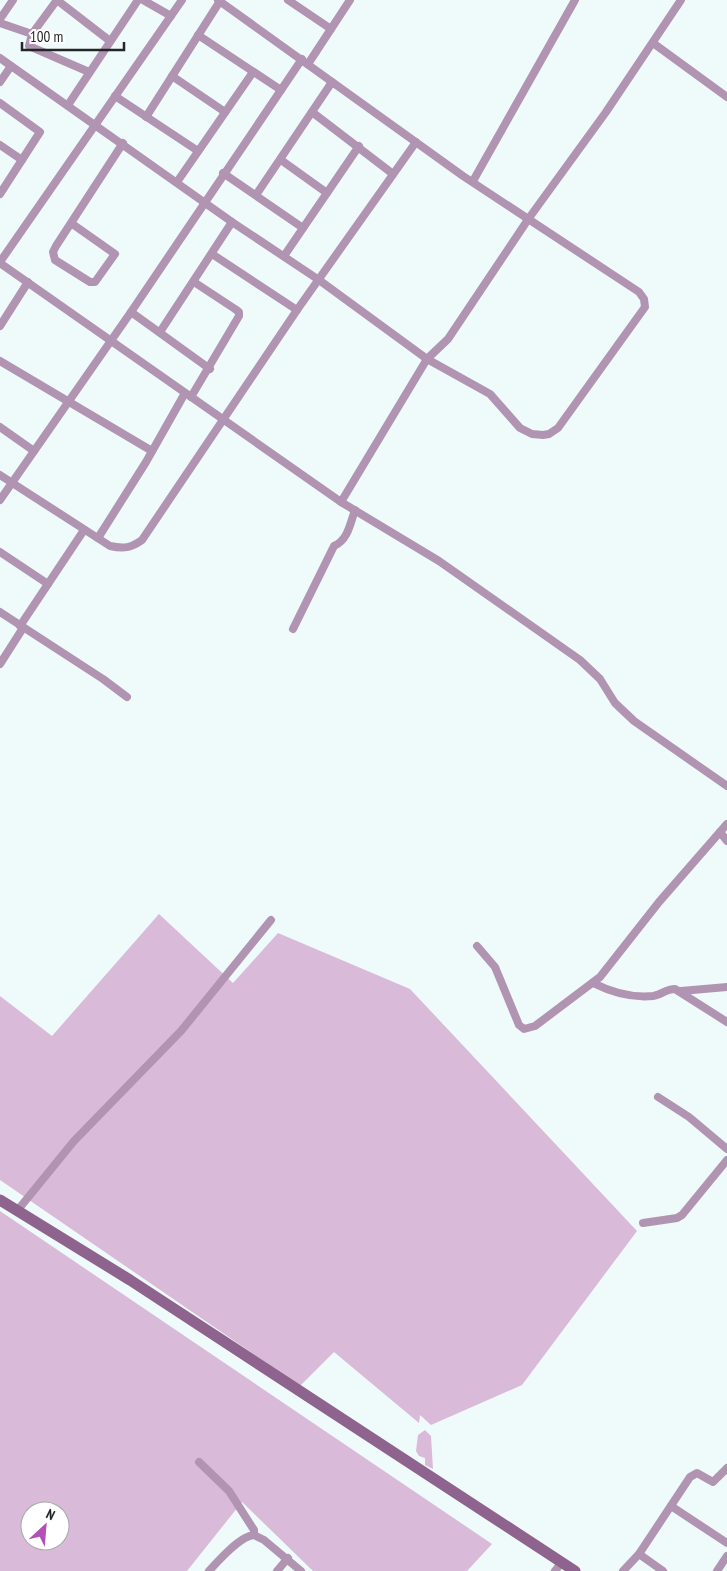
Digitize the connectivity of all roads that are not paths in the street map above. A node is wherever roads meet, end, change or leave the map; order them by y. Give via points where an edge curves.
1 (13, 0) edge
2 (57, 0) edge
3 (138, 0) edge
4 (143, 0) edge
5 (182, 0) edge
6 (288, 0) edge
7 (350, 0) edge
8 (575, 0) edge
9 (682, 0) edge
10 (219, 1) edge
11 (171, 16) junction
12 (0, 19) edge
13 (0, 23) edge
14 (331, 29) junction
15 (32, 34) junction
16 (198, 35) junction
17 (110, 41) junction
18 (654, 43) junction
19 (0, 58) edge
20 (305, 62) junction
21 (11, 66) junction
22 (89, 72) junction
23 (253, 72) junction
24 (172, 76) junction
25 (0, 82) edge
26 (332, 82) junction
27 (281, 90) junction
28 (115, 96) junction
29 (727, 97) edge
30 (0, 102) edge
31 (68, 105) junction
32 (225, 112) junction
33 (312, 112) junction
34 (146, 117) junction
35 (96, 124) junction
36 (416, 142) junction
37 (123, 143) junction
38 (0, 145) edge
39 (359, 146) junction
40 (198, 151) junction
41 (22, 160) junction
42 (281, 160) junction
43 (223, 174) junction
44 (393, 174) junction
45 (473, 181) junction
46 (177, 182) junction
47 (327, 193) junction
48 (0, 194) edge
49 (256, 194) junction
50 (206, 202) junction
51 (529, 218) junction
52 (232, 222) junction
53 (71, 223) junction
54 (303, 228) junction
55 (212, 254) junction
56 (284, 256) junction
57 (0, 263) edge
58 (319, 280) junction
59 (28, 282) junction
60 (194, 282) junction
61 (297, 310) junction
62 (131, 312) junction
63 (0, 326) edge
64 (160, 332) junction
65 (111, 339) junction
66 (427, 359) junction
67 (0, 361) edge
68 (210, 369) junction
69 (188, 395) junction
70 (68, 402) junction
71 (223, 420) junction
72 (0, 427) edge
73 (34, 451) junction
74 (152, 451) junction
75 (0, 475) edge
76 (12, 483) junction
77 (0, 500) edge
78 (341, 502) junction
79 (355, 510) junction
80 (84, 530) junction
81 (98, 538) junction
82 (0, 552) edge
83 (48, 584) junction
84 (0, 612) edge
85 (22, 627) junction
86 (293, 629) dead end
87 (0, 664) edge
88 (126, 697) dead end
89 (727, 786) edge
90 (727, 824) edge
91 (720, 832) junction
92 (727, 841) edge
93 (271, 920) dead end
94 (477, 946) dead end
95 (593, 983) junction
96 (727, 987) edge
97 (681, 991) junction
98 (727, 1022) edge
99 (658, 1097) dead end
100 (727, 1148) edge
101 (727, 1160) edge
102 (0, 1200) edge
103 (17, 1211) junction
104 (643, 1223) dead end
105 (199, 1462) dead end
106 (727, 1468) edge
107 (671, 1506) junction
108 (254, 1534) junction
109 (727, 1543) edge
110 (638, 1554) junction
111 (727, 1556) edge
112 (288, 1558) junction
113 (558, 1567) edge
114 (209, 1571) edge
115 (277, 1571) edge
116 (301, 1571) edge
117 (575, 1571) edge
118 (623, 1571) edge
119 (664, 1571) edge
120 (717, 1571) edge

1 - 12 street
2 - 15 street
2 - 17 street
3 - 17 street
4 - 11 street
5 - 11 street
6 - 14 street
7 - 14 street
8 - 45 street
9 - 18 street
10 - 16 street
10 - 20 street
11 - 28 street
13 - 15 street
14 - 20 street
15 - 22 street via 29,46
16 - 23 street
16 - 24 street
17 - 22 street
18 - 29 street
18 - 51 street
19 - 21 street
20 - 26 street
20 - 27 street
21 - 25 street
21 - 31 street
22 - 31 street
23 - 27 street
23 - 32 street
24 - 32 street
24 - 34 street
26 - 33 street
26 - 36 street
27 - 43 street
28 - 34 street
28 - 35 street
30 - 41 street via 40,131
31 - 35 street
32 - 40 street
33 - 39 street
33 - 42 street
34 - 40 street
35 - 37 street
35 - 57 street
36 - 44 street
36 - 45 street
37 - 46 street
37 - 53 street
38 - 41 street
39 - 44 street
39 - 47 street
40 - 46 street
41 - 48 street
42 - 47 street
42 - 49 street
43 - 49 street
43 - 50 street
44 - 58 street
45 - 51 street
46 - 50 street
47 - 54 street
49 - 54 street
50 - 52 street
50 - 62 street
51 - 66 street via 448,339
51 - 66 street via 639,292 644,299 645,307 558,428 543,435 520,428 490,394
52 - 55 street
52 - 56 street
53 - 53 street via 52,257 90,282 96,282 115,254
54 - 56 street
55 - 60 street
55 - 61 street
56 - 58 street
57 - 59 street
58 - 61 street
58 - 66 street
59 - 63 street
59 - 65 street
60 - 64 street
60 - 68 street via 239,312
61 - 71 street
62 - 64 street
62 - 65 street
64 - 68 street
65 - 69 street
65 - 70 street
66 - 78 street
67 - 70 street
68 - 69 street
69 - 71 street
69 - 74 street
70 - 73 street
70 - 74 street
71 - 78 street
71 - 81 street via 142,540 133,547 122,549
72 - 73 street
73 - 76 street
74 - 81 street
75 - 76 street
76 - 77 street
76 - 80 street
78 - 79 street
79 - 86 street via 346,537 334,546
79 - 89 street via 439,561 580,660 634,721
80 - 81 street
80 - 83 street
82 - 83 street
83 - 85 street
84 - 85 street
85 - 87 street
85 - 88 street
90 - 91 street
91 - 92 street
91 - 95 street
93 - 103 street via 181,1031 74,1142
94 - 95 street via 495,967 518,1025 524,1029 535,1026
95 - 97 street via 617,993 656,996 669,989
96 - 97 street
97 - 98 street
99 - 100 street
101 - 104 street via 682,1215
102 - 103 street
103 - 113 street via 130,1280
105 - 108 street via 230,1491
106 - 107 street via 714,1482 697,1473 690,1477
107 - 109 street
107 - 110 street
108 - 112 street
108 - 114 street via 242,1540
110 - 118 street
110 - 119 street
111 - 120 street
112 - 115 street
112 - 116 street
113 - 117 street

